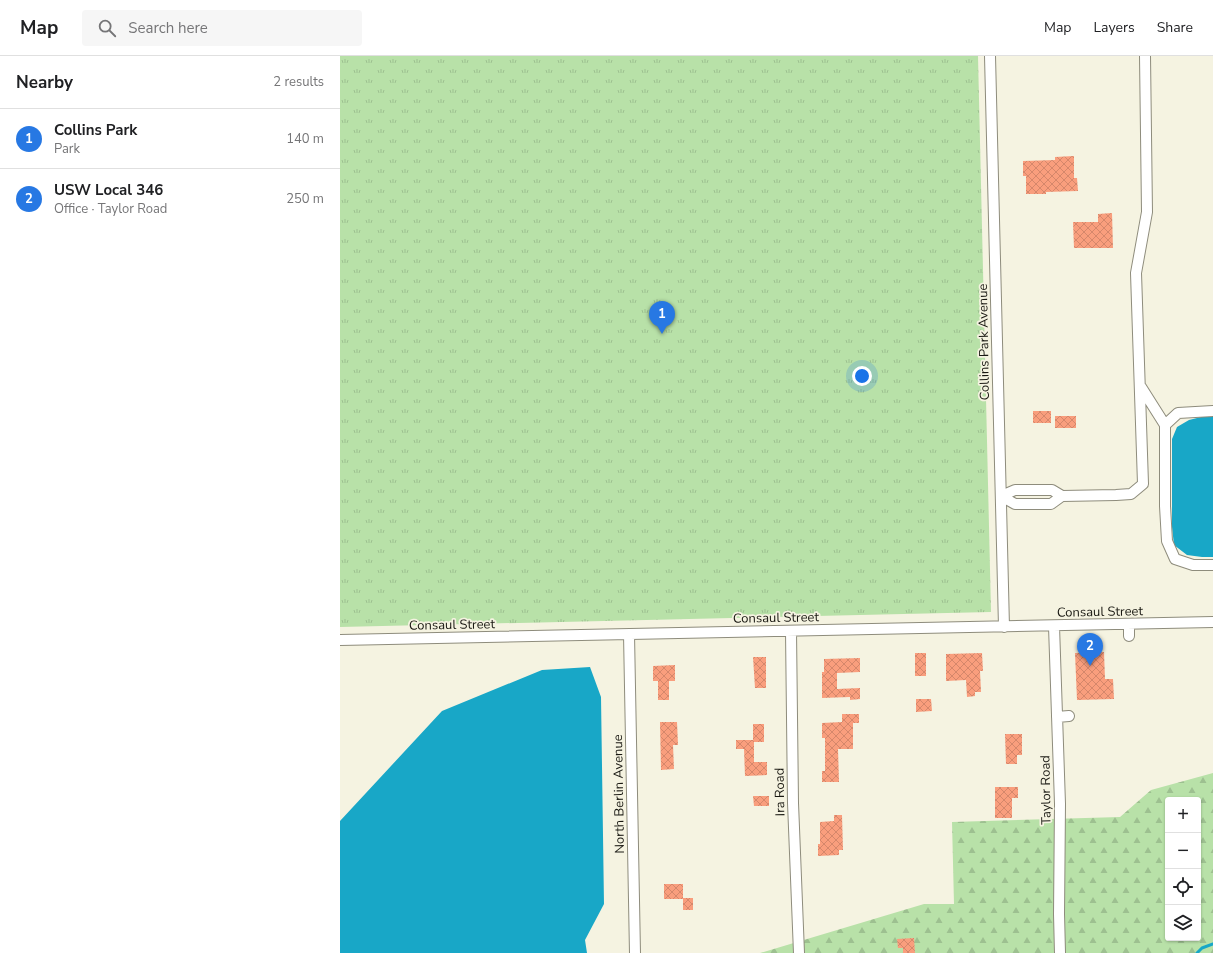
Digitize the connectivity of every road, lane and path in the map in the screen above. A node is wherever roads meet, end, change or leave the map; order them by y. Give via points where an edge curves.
1 (990, 56) edge
2 (1145, 56) edge
3 (1140, 385) junction
4 (1213, 411) edge
5 (1165, 425) junction
6 (1001, 496) junction
7 (1062, 496) junction
8 (1213, 565) edge
9 (1213, 622) edge
10 (1129, 625) junction
11 (1054, 626) junction
12 (1004, 627) junction
13 (791, 631) junction
14 (629, 634) junction
15 (1129, 636) dead end
16 (340, 640) edge
17 (1069, 716) dead end
18 (1057, 717) junction
19 (635, 953) edge
20 (799, 953) edge
21 (1060, 953) edge

1 - 6 street, Collins Park Avenue
2 - 3 street via 1147,212 1136,273
3 - 5 street
3 - 7 street via 1143,484 1131,494
4 - 5 street via 1178,413
5 - 8 street via 1167,541 1175,559 1193,566
6 - 7 street via 1015,490 1052,490
6 - 7 street via 1016,504 1051,504
6 - 12 street, Collins Park Avenue
9 - 10 street, Consaul Street
10 - 11 street, Consaul Street
10 - 15 street
11 - 12 street, Consaul Street
11 - 18 street, Taylor Road
12 - 13 street, Consaul Street
13 - 14 street, Consaul Street
13 - 20 street, Ira Road via 793,803
14 - 16 street, Consaul Street
14 - 19 street, North Berlin Avenue
17 - 18 street
18 - 21 street, Taylor Road

